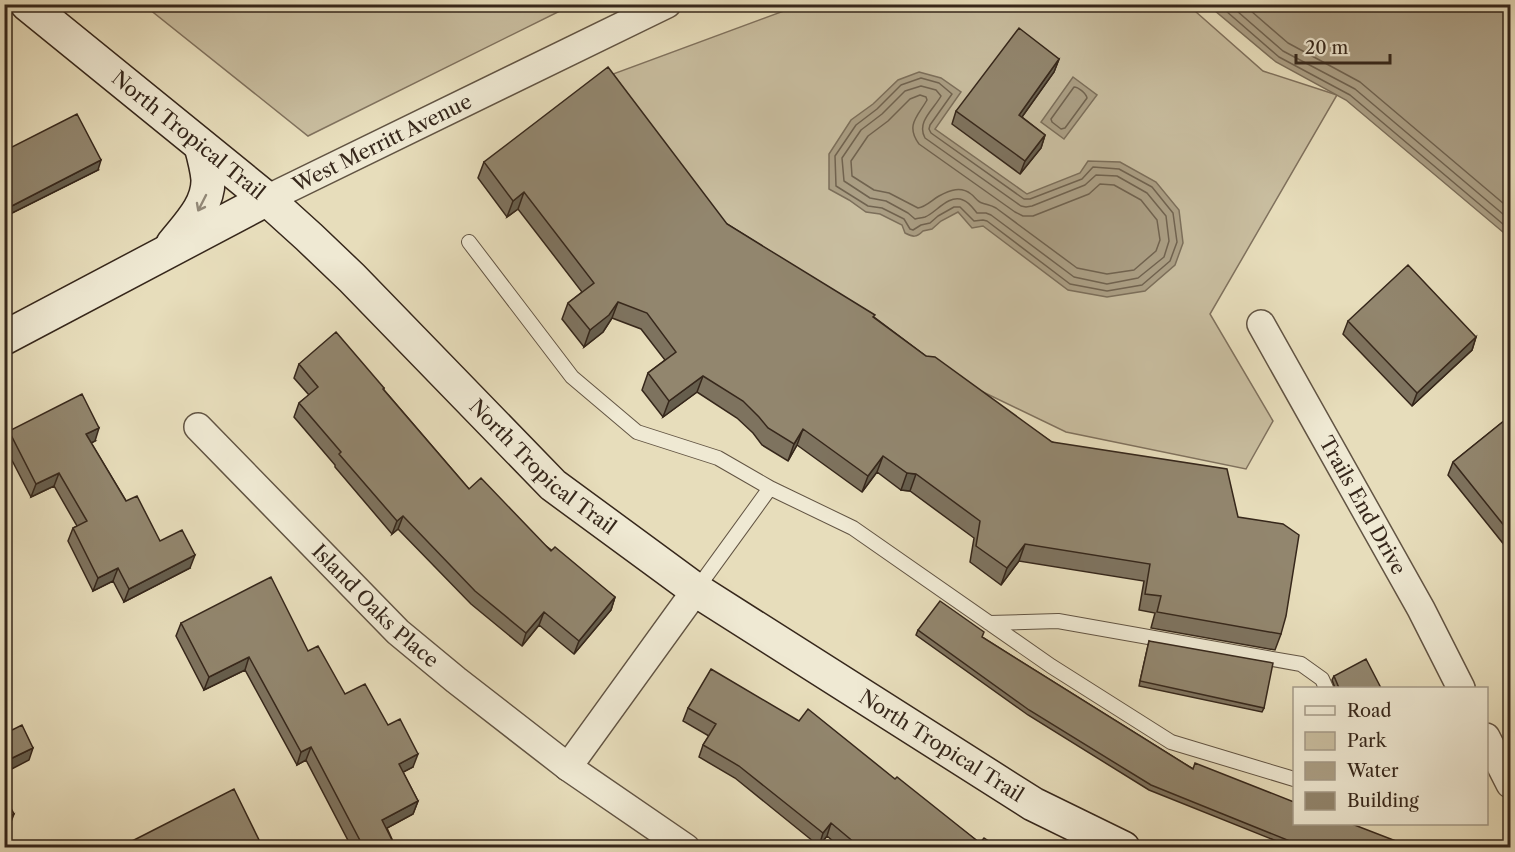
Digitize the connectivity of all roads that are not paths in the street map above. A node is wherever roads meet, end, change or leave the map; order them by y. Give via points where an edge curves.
1 (27, 4) edge
2 (666, 4) edge
3 (201, 146) junction
4 (267, 199) junction
5 (469, 242) dead end
6 (165, 253) junction
7 (1261, 324) dead end
8 (4, 338) edge
9 (198, 427) dead end
10 (770, 488) junction
11 (696, 590) junction
12 (989, 622) junction
13 (1326, 687) edge
14 (1460, 687) edge
15 (1488, 741) edge
16 (568, 767) junction
17 (1293, 778) edge
18 (1510, 784) edge
19 (686, 848) edge
20 (1123, 848) edge

1 - 3 street, North Tropical Trail
2 - 4 street, West Merritt Avenue
3 - 4 street, North Tropical Trail
3 -> 6 street via 208,178 207,196
4 - 6 street, West Merritt Avenue
4 - 11 street, North Tropical Trail via 352,278 554,485
5 - 10 lane via 572,377 637,432 718,458
6 - 8 street, West Merritt Avenue
7 - 14 street, Trails End Drive
9 - 16 street, Island Oaks Place via 398,632
10 - 11 lane
10 - 12 lane via 853,528
11 - 16 street
11 - 20 street, North Tropical Trail via 1033,804
12 - 13 lane via 1058,621 1300,664 1322,679
12 - 17 lane via 1172,742
15 - 18 street
16 - 19 street, Island Oaks Place

